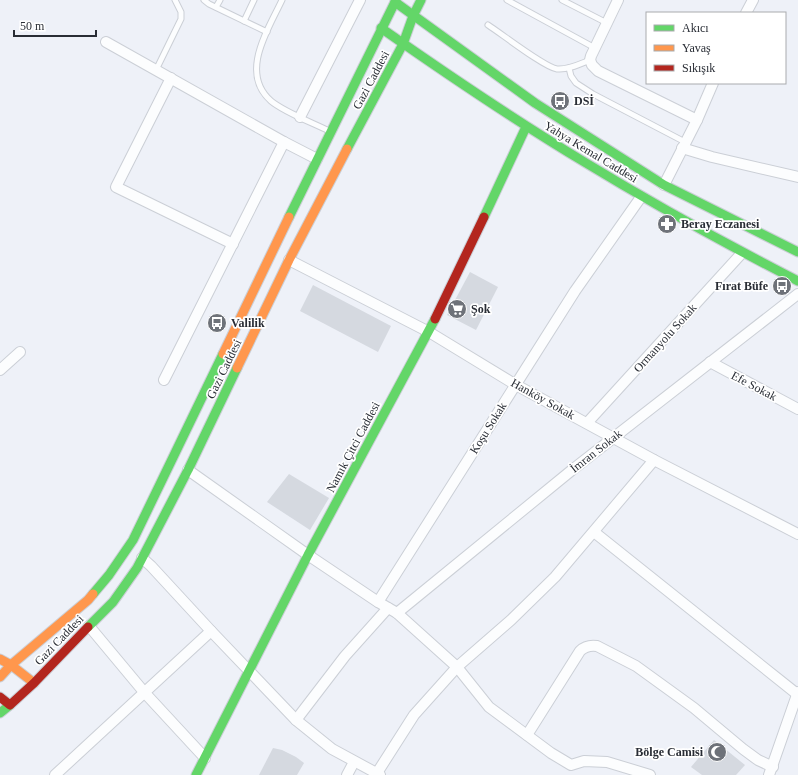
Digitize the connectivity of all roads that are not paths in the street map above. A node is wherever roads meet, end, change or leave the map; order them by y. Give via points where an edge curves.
1 (175, 0) edge
2 (204, 0) edge
3 (220, 0) edge
4 (254, 0) edge
5 (282, 0) edge
6 (360, 0) edge
7 (421, 0) edge
8 (507, 0) edge
9 (562, 0) edge
10 (618, 0) edge
11 (752, 0) edge
12 (396, 1) edge
13 (216, 8) junction
14 (746, 12) edge
15 (413, 16) junction
16 (244, 21) junction
17 (607, 23) junction
18 (488, 25) dead end
19 (381, 28) junction
20 (267, 32) junction
21 (106, 42) dead end
22 (403, 44) junction
23 (595, 48) junction
24 (590, 60) junction
25 (569, 68) junction
26 (156, 70) junction
27 (171, 78) junction
28 (713, 84) edge
29 (300, 117) junction
30 (697, 120) junction
31 (526, 127) junction
32 (330, 131) junction
33 (284, 142) junction
34 (684, 145) junction
35 (317, 159) junction
36 (798, 177) edge
37 (664, 185) junction
38 (641, 196) junction
39 (233, 244) junction
40 (798, 252) edge
41 (742, 253) junction
42 (289, 260) junction
43 (798, 281) edge
44 (798, 294) edge
45 (429, 332) junction
46 (20, 352) dead end
47 (710, 362) junction
48 (0, 370) edge
49 (164, 380) dead end
50 (516, 385) junction
51 (798, 410) edge
52 (587, 423) junction
53 (614, 437) junction
54 (654, 460) junction
55 (188, 470) junction
56 (594, 532) junction
57 (798, 534) edge
58 (308, 554) junction
59 (142, 558) junction
60 (378, 602) junction
61 (393, 611) junction
62 (89, 626) junction
63 (210, 631) junction
64 (0, 660) edge
65 (11, 665) junction
66 (457, 667) junction
67 (249, 671) junction
68 (0, 677) edge
69 (34, 683) junction
70 (144, 692) junction
71 (798, 693) edge
72 (0, 697) edge
73 (10, 705) junction
74 (0, 713) edge
75 (296, 720) junction
76 (527, 735) junction
77 (205, 758) junction
78 (354, 762) junction
79 (771, 771) edge
80 (379, 774) edge
81 (55, 775) edge
82 (196, 775) edge
83 (347, 775) edge
84 (650, 775) edge

1 - 26 lane via 181,12 181,19
2 - 13 lane
3 - 13 lane
4 - 16 lane
5 - 20 lane
6 - 29 street
7 - 15 main road, Gazi Caddesi
8 - 23 lane
9 - 17 lane
10 - 17 street
11 - 14 street
12 - 15 main road, Yahya Kemal Caddesi
12 - 19 main road, Gazi Caddesi
13 - 16 lane
15 - 22 main road, Gazi Caddesi
15 - 37 main road, Yahya Kemal Caddesi via 535,103
16 - 20 lane
17 - 23 street
18 - 25 lane via 549,67
19 - 22 main road, Yahya Kemal Caddesi
19 - 32 main road, Gazi Caddesi
20 - 29 lane via 256,65 259,85 272,102
21 - 26 street
22 - 31 main road, Yahya Kemal Caddesi
22 - 42 main road, Gazi Caddesi
23 - 24 street
24 - 25 lane
24 - 30 street via 598,71
25 - 34 lane via 576,83
26 - 27 street
27 - 33 street
27 - 39 street via 116,187
28 - 30 street
29 - 32 lane
30 - 34 street
31 - 38 main road, Yahya Kemal Caddesi
31 - 45 main road, Namık Çitci Caddesi
32 - 35 main road, Gazi Caddesi
33 - 35 street
33 - 39 street
34 - 36 street
34 - 37 street
35 - 65 main road, Gazi Caddesi via 133,540 88,600
37 - 40 main road, Yahya Kemal Caddesi
38 - 41 main road, Yahya Kemal Caddesi
38 - 50 street, Koşu Sokak via 575,291
39 - 49 street
41 - 43 main road, Yahya Kemal Caddesi
41 - 52 street, Ormanyolu Sokak
42 - 45 street, Hanköy Sokak
42 - 55 main road, Gazi Caddesi
44 - 47 street, İmran Sokak
45 - 50 street, Hanköy Sokak
45 - 58 main road, Namık Çitci Caddesi
46 - 48 street
47 - 51 street, Efe Sokak
47 - 53 street, İmran Sokak
50 - 52 street, Hanköy Sokak
50 - 60 street, Koşu Sokak
52 - 53 street, Hanköy Sokak
53 - 54 street, Hanköy Sokak
53 - 61 street, İmran Sokak
54 - 56 street
54 - 57 street, Hanköy Sokak
55 - 58 street
55 - 59 main road, Gazi Caddesi
56 - 66 street via 556,577
56 - 71 street
58 - 60 street
58 - 67 main road, Namık Çitci Caddesi
59 - 62 main road, Gazi Caddesi via 114,602
59 - 63 street
60 - 61 street
61 - 66 street
61 - 75 street, İmran Sokak via 345,656
62 - 69 main road, Gazi Caddesi
62 - 70 street
63 - 67 street
63 - 70 street
64 - 65 main road
65 - 68 main road, Gazi Caddesi
65 - 69 main road
66 - 76 street via 489,707
66 - 80 street via 414,715
67 - 75 street
67 - 77 main road, Namık Çitci Caddesi
69 - 73 main road, Gazi Caddesi
70 - 77 street
70 - 81 street
71 - 79 street
72 - 73 main road
73 - 74 main road, Gazi Caddesi
75 - 78 street via 332,749
76 - 79 street via 580,651 587,646 597,646 636,666 694,708
76 - 84 street via 571,765 584,761 608,762
77 - 82 main road, Namık Çitci Caddesi
78 - 80 street
78 - 83 street

